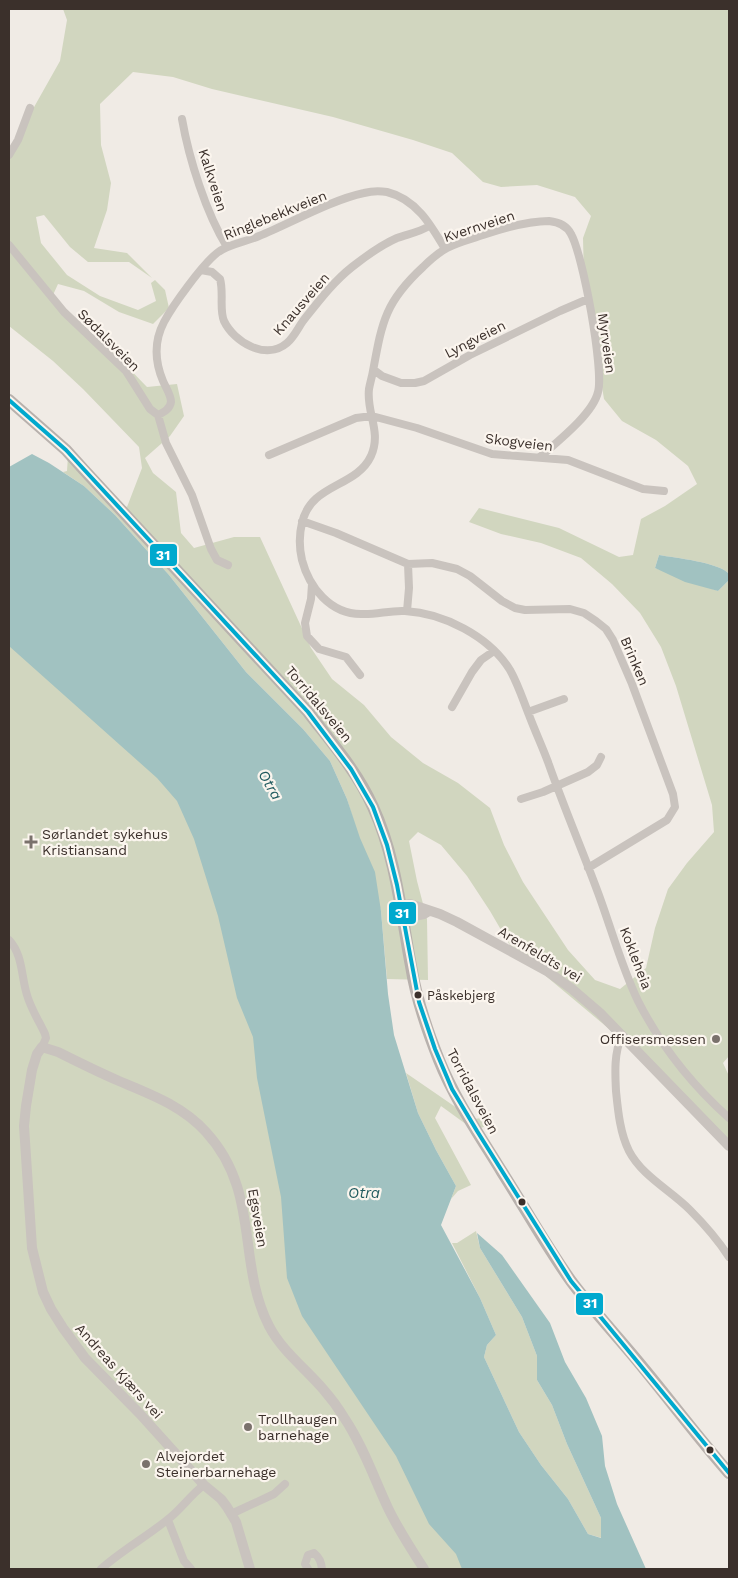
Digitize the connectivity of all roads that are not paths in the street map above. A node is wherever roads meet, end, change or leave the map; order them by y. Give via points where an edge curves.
1 (30, 108) dead end
2 (182, 119) dead end
3 (9, 155) edge
4 (429, 226) junction
5 (9, 245) edge
6 (227, 247) junction
7 (445, 249) junction
8 (201, 270) junction
9 (588, 299) junction
10 (374, 370) junction
11 (9, 400) edge
12 (158, 415) junction
13 (372, 416) junction
14 (269, 455) dead end
15 (540, 457) junction
16 (664, 491) dead end
17 (302, 521) junction
18 (408, 564) junction
19 (228, 565) dead end
20 (312, 584) junction
21 (407, 611) junction
22 (494, 651) junction
23 (360, 676) dead end
24 (564, 699) dead end
25 (452, 707) dead end
26 (528, 712) junction
27 (601, 757) dead end
28 (557, 785) junction
29 (521, 799) dead end
30 (588, 868) junction
31 (402, 912) junction
32 (9, 940) edge
33 (622, 1035) junction
34 (42, 1046) junction
35 (729, 1118) edge
36 (729, 1146) edge
37 (729, 1256) edge
38 (729, 1473) edge
39 (285, 1484) dead end
40 (204, 1485) junction
41 (231, 1514) junction
42 (168, 1520) junction
43 (101, 1569) edge
44 (190, 1569) edge
45 (250, 1569) edge
46 (308, 1569) edge
47 (322, 1569) edge
48 (424, 1569) edge

1 - 3 street
2 - 6 street, Kalkveien via 200,187
4 - 6 street, Ringlebekkveien via 411,203 389,193 372,192 332,204
4 - 7 street, Ringlebekkveien
4 - 8 street, Knausveien via 391,241 352,267 326,293 288,342 276,348 252,347 233,334 222,316 220,279 212,272
5 - 12 street, Sødalsveien via 64,312 126,371 150,409
6 - 8 street, Ringlebekkveien
7 - 9 street, Kvernveien via 504,229 542,221 555,222 566,228 574,241
7 - 10 street, Kvernveien via 405,284 391,304 379,337
8 - 12 street, Ringlebekkveien via 160,333 157,362 171,401 168,409
9 - 10 street, Lyngveien via 415,383 401,383
9 - 15 street, Myrveien via 598,360 598,392 580,420
10 - 13 street, Kvernveien via 369,394
11 - 31 main road, Torridalsveien via 66,450 332,741 373,807 390,857
12 - 19 street, Sødalsveien via 166,443 192,495 216,560
13 - 14 street via 356,418
13 - 15 street, Skogveien via 483,452
13 - 17 street, Kokleheia via 376,434 368,462 317,496
15 - 16 street, Skogveien via 568,460 643,489
17 - 18 street, Brinken
17 - 20 street, Kokleheia via 300,549 304,569
18 - 21 street
18 - 30 street, Brinken via 432,563 457,569 515,608 563,608 584,613 602,625 613,640 673,794 675,807 667,820
20 - 21 street, Kokleheia via 328,603 352,614
20 - 23 street via 305,623 307,636 319,649 346,657
21 - 22 street, Kokleheia via 463,627
22 - 25 street via 481,660
22 - 26 street, Kokleheia via 511,672
24 - 26 street
26 - 28 street, Kokleheia
27 - 28 street via 598,765 588,772
28 - 29 street
28 - 30 street, Kokleheia
30 - 35 street, Kokleheia via 630,980 649,1020 684,1072
31 - 33 street, Arenfeldts vei via 440,914 547,972 580,994
31 - 38 main road, Torridalsveien via 412,976 428,1033 449,1083 476,1131 570,1279
32 - 34 street via 19,958 32,1010 45,1034
33 - 36 street, Arenfeldts vei
33 - 37 street via 616,1050 616,1081 621,1126 629,1152 647,1173 690,1210
34 - 40 street, Andreas Kjærs vei via 32,1070 24,1126 32,1248 43,1292 85,1358
34 - 48 street, Egsveien via 170,1104 206,1131 223,1153 242,1198 257,1294 269,1326 345,1419 389,1509
39 - 41 street via 274,1494
40 - 41 street, Andreas Kjærs vei via 221,1499
40 - 42 street
41 - 45 street, Andreas Kjærs vei via 240,1532
42 - 43 street
42 - 44 street
46 - 47 street via 305,1564 308,1554 314,1554 318,1556

